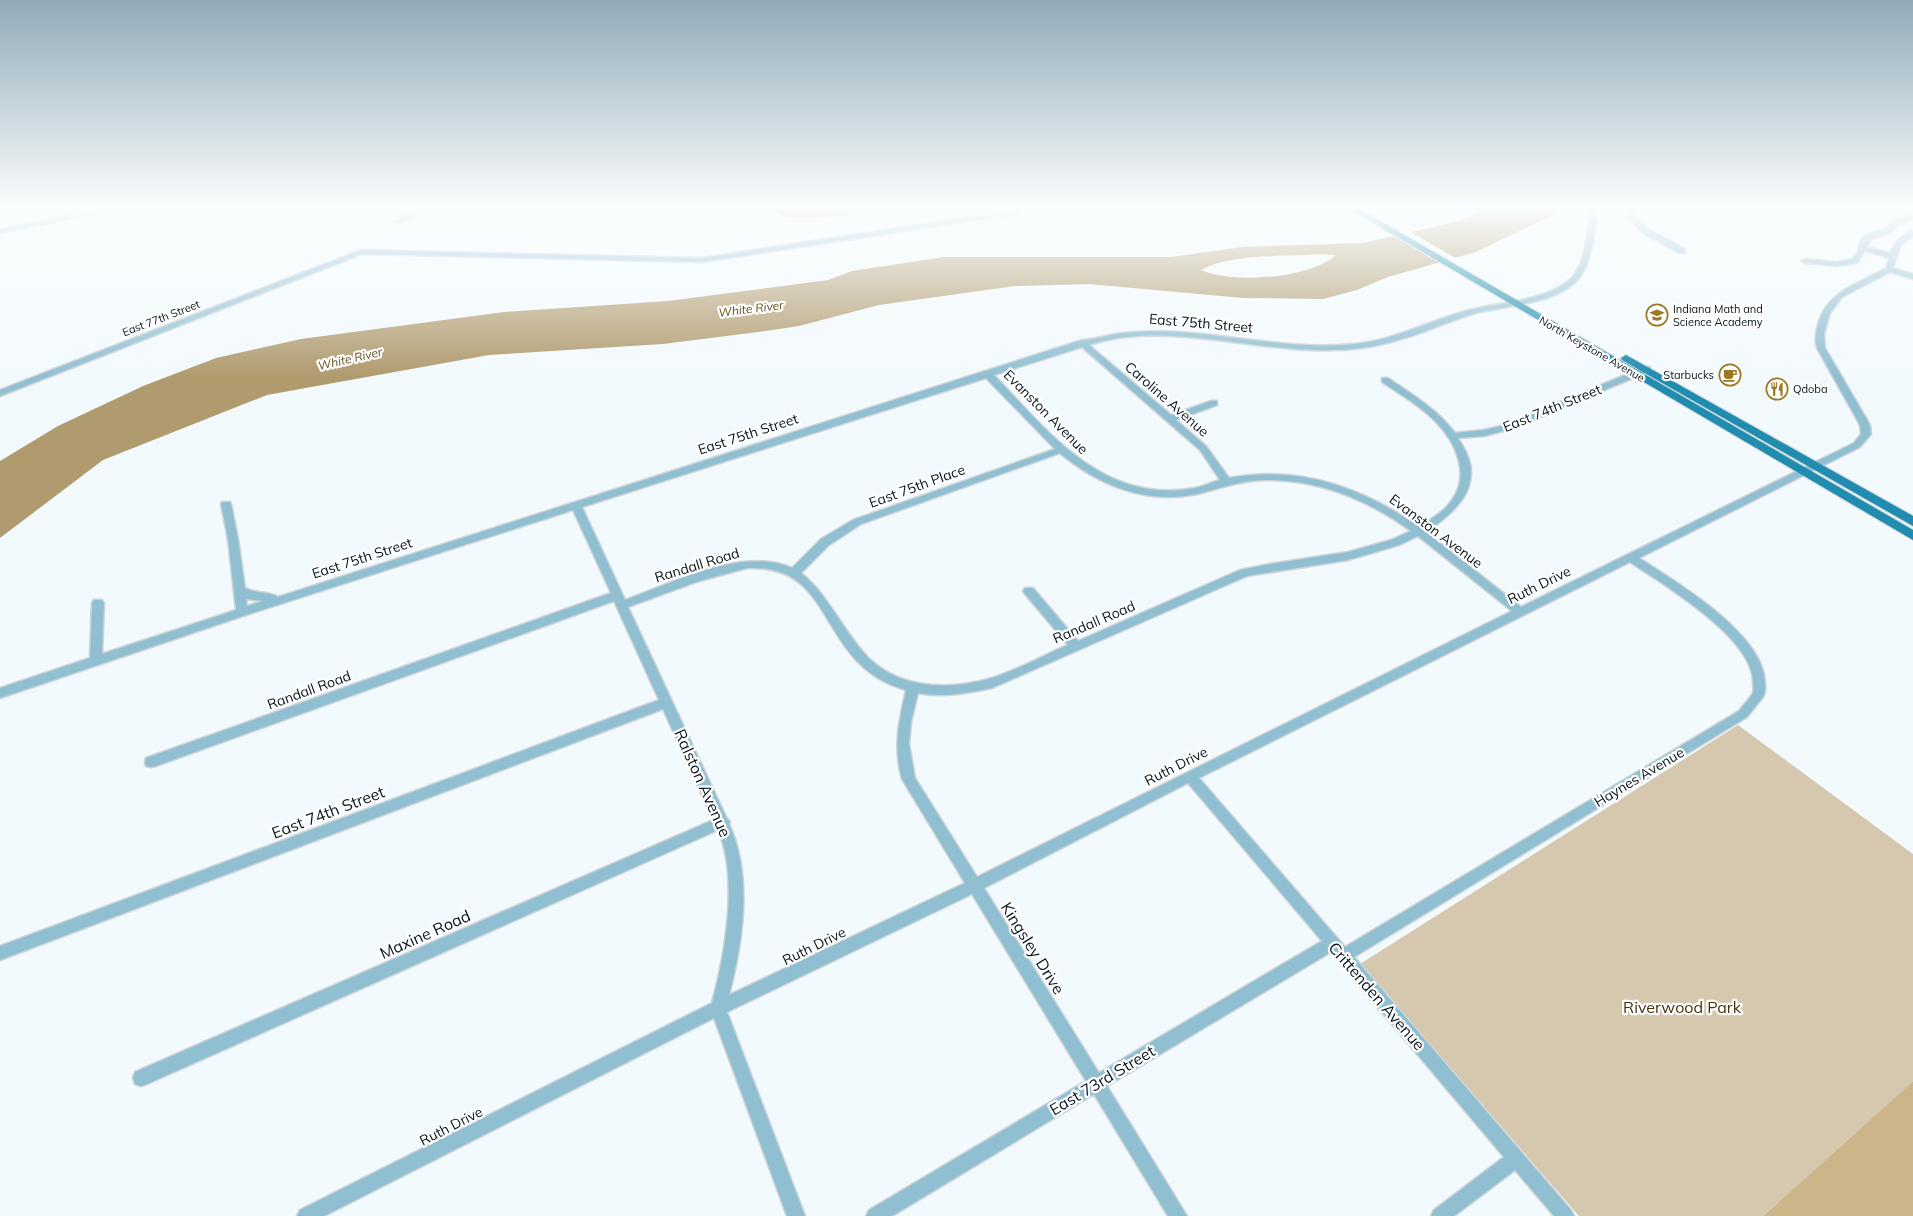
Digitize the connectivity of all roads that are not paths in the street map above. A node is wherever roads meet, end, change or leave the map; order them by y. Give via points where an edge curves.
1 (331, 264) edge
2 (1454, 264) edge
3 (1455, 264) edge
4 (1580, 264) edge
5 (1890, 264) edge
6 (1460, 267) junction
7 (1889, 269) junction
8 (1913, 277) edge
9 (1519, 301) junction
10 (1082, 343) junction
11 (1647, 369) junction
12 (987, 373) junction
13 (1635, 374) junction
14 (1385, 380) dead end
15 (0, 393) edge
16 (1214, 403) dead end
17 (1170, 419) junction
18 (1454, 436) junction
19 (1062, 449) junction
20 (1814, 465) junction
21 (1802, 471) junction
22 (1227, 482) junction
23 (226, 504) dead end
24 (576, 505) junction
25 (1913, 522) edge
26 (1417, 531) junction
27 (1913, 536) edge
28 (1630, 557) junction
29 (795, 572) junction
30 (238, 589) junction
31 (1029, 591) dead end
32 (302, 593) junction
33 (621, 600) junction
34 (98, 603) dead end
35 (1520, 611) junction
36 (242, 612) junction
37 (1076, 646) junction
38 (96, 660) junction
39 (913, 687) junction
40 (0, 693) edge
41 (667, 702) junction
42 (151, 762) dead end
43 (1190, 776) junction
44 (723, 822) junction
45 (974, 886) junction
46 (1331, 944) junction
47 (0, 953) edge
48 (1343, 956) junction
49 (718, 1008) junction
50 (141, 1078) dead end
51 (1096, 1083) junction
52 (1516, 1158) junction
53 (306, 1216) edge
54 (796, 1216) edge
55 (875, 1216) edge
56 (1178, 1216) edge
57 (1440, 1216) edge
58 (1565, 1216) edge

1 - 15 street, East 77th Street
2 - 6 main road, North Keystone Avenue
3 - 6 main road, North Keystone Avenue
4 - 9 street, East 75th Street via 1577,276 1561,288
5 - 7 street
6 - 9 main road, North Keystone Avenue
7 - 8 street
7 - 20 street, Ruth Drive via 1839,295 1827,309 1819,339 1820,348 1861,415 1866,434 1856,446
9 - 10 street, East 75th Street via 1475,311 1397,338 1355,347 1302,348 1154,333
9 - 11 main road, North Keystone Avenue
9 - 13 main road, North Keystone Avenue
10 - 12 street, East 75th Street
10 - 17 street, Caroline Avenue
11 - 13 street, East 74th Street
11 - 20 main road, North Keystone Avenue
12 - 19 street, Evanston Avenue
12 - 24 street, East 75th Street
13 - 18 street, East 74th Street via 1508,427
13 - 21 main road, North Keystone Avenue
14 - 18 street, Randall Road via 1433,414
16 - 17 street
17 - 22 street, Caroline Avenue via 1203,448
18 - 26 street, Randall Road via 1467,468 1465,490 1446,514
19 - 22 street, Evanston Avenue via 1083,469 1134,490 1173,493
19 - 29 street, East 75th Place via 858,522 825,542
20 - 21 street, Ruth Drive
20 - 25 main road, North Keystone Avenue
21 - 27 main road, North Keystone Avenue
21 - 28 street, Ruth Drive
22 - 26 street, Evanston Avenue via 1278,477 1326,484 1377,504
23 - 30 street
24 - 32 street, East 75th Street
24 - 33 street, Ralston Avenue
26 - 35 street, Evanston Avenue
26 - 37 street, Randall Road via 1350,556 1269,566 1244,573
28 - 35 street, Ruth Drive
28 - 48 street, Haynes Avenue via 1716,617 1739,638 1757,669 1760,684 1753,704 1743,714
29 - 33 street, Randall Road via 770,565 740,566
29 - 39 street, Randall Road via 810,584 867,663 890,679
30 - 32 street via 258,598
30 - 36 street
31 - 37 street
32 - 36 street, East 75th Street
33 - 41 street, Ralston Avenue
33 - 42 street, Randall Road
34 - 38 street
35 - 43 street, Ruth Drive
36 - 38 street, East 75th Street
37 - 39 street, Randall Road via 992,683 934,691
38 - 40 street, East 75th Street
39 - 45 street, Kingsley Drive via 902,733 904,765 913,788
41 - 44 street, Ralston Avenue
41 - 47 street, East 74th Street
43 - 45 street, Ruth Drive
43 - 46 street, Crittenden Avenue
44 - 49 street, Ralston Avenue via 734,864 736,899
44 - 50 street, Maxine Road
45 - 49 street, Ruth Drive
45 - 51 street, Kingsley Drive
46 - 48 street, Crittenden Avenue
46 - 51 street, East 73rd Street
48 - 52 street, Crittenden Avenue
49 - 53 street, Ruth Drive
49 - 54 street
51 - 55 street, East 73rd Street
51 - 56 street, Kingsley Drive
52 - 57 street
52 - 58 street, Crittenden Avenue

